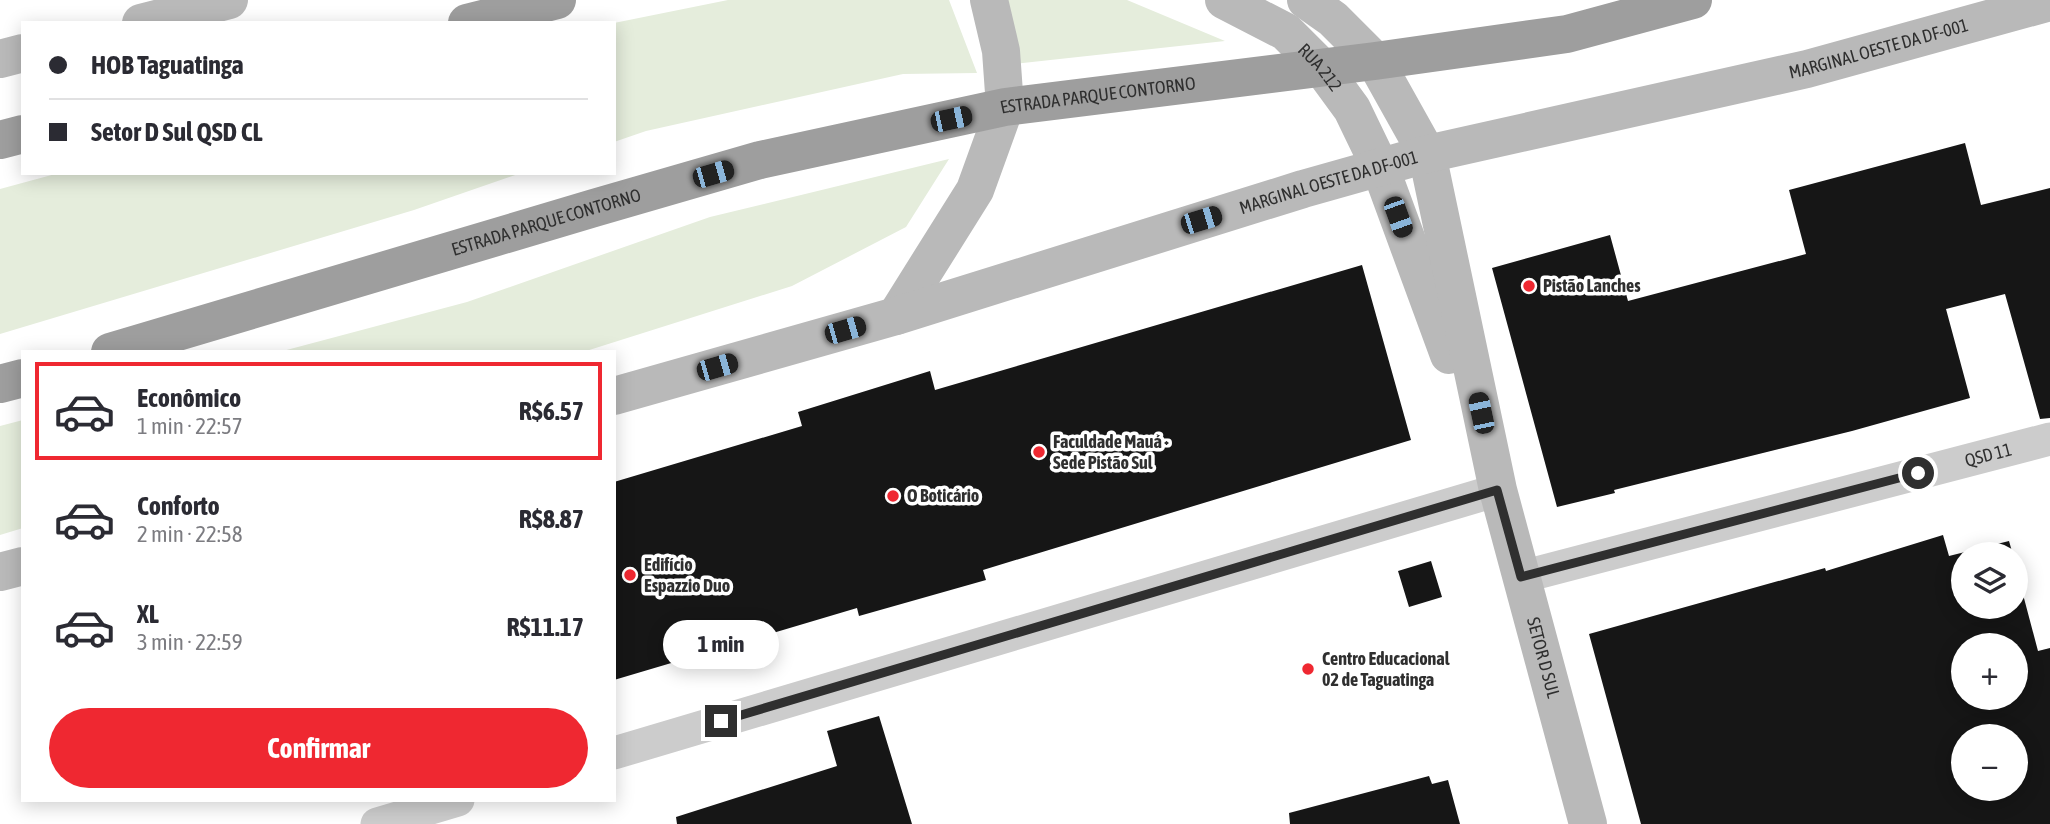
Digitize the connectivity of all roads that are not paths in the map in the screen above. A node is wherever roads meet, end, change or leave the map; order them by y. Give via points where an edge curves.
1 (229, 0) edge
2 (557, 0) edge
3 (989, 0) edge
4 (1224, 0) edge
5 (1306, 0) edge
6 (1693, 0) edge
7 (2050, 2) edge
8 (149, 21) edge
9 (475, 21) edge
10 (21, 54) edge
11 (0, 59) edge
12 (1375, 61) junction
13 (1322, 68) junction
14 (1005, 107) junction
15 (21, 135) edge
16 (0, 140) edge
17 (1427, 154) junction
18 (1381, 167) junction
19 (896, 316) junction
20 (117, 350) edge
21 (21, 379) edge
22 (0, 384) edge
23 (616, 395) edge
24 (2050, 439) edge
25 (1497, 490) junction
26 (21, 567) edge
27 (0, 572) edge
28 (1521, 577) junction
29 (616, 752) edge
30 (451, 802) edge
31 (377, 824) edge
32 (1588, 824) edge

1 - 8 main road
2 - 9 highway
3 - 14 main road via 1002,51
4 - 13 main road, RUA 212 via 1286,32
5 - 12 main road via 1334,19
6 - 12 highway, ESTRADA PARQUE CONTORNO via 1567,34
7 - 17 main road, MARGINAL OESTE DA DF-001 via 1807,69
10 - 11 main road
12 - 13 highway, ESTRADA PARQUE CONTORNO
12 - 17 main road
13 - 14 highway, ESTRADA PARQUE CONTORNO
13 - 18 main road, RUA 212 via 1352,110
14 - 19 main road via 975,190
14 - 20 highway, ESTRADA PARQUE CONTORNO via 760,160
15 - 16 highway
17 - 18 main road, MARGINAL OESTE DA DF-001
17 - 25 main road, SETOR D SUL
18 - 19 main road, MARGINAL OESTE DA DF-001
18 - 25 main road, SETOR D SUL
19 - 23 main road, MARGINAL OESTE DA DF-001
21 - 22 highway
24 - 28 street, QSD 11
25 - 28 main road, SETOR D SUL
25 - 29 street
26 - 27 main road
28 - 32 main road, SETOR D SUL
30 - 31 street

